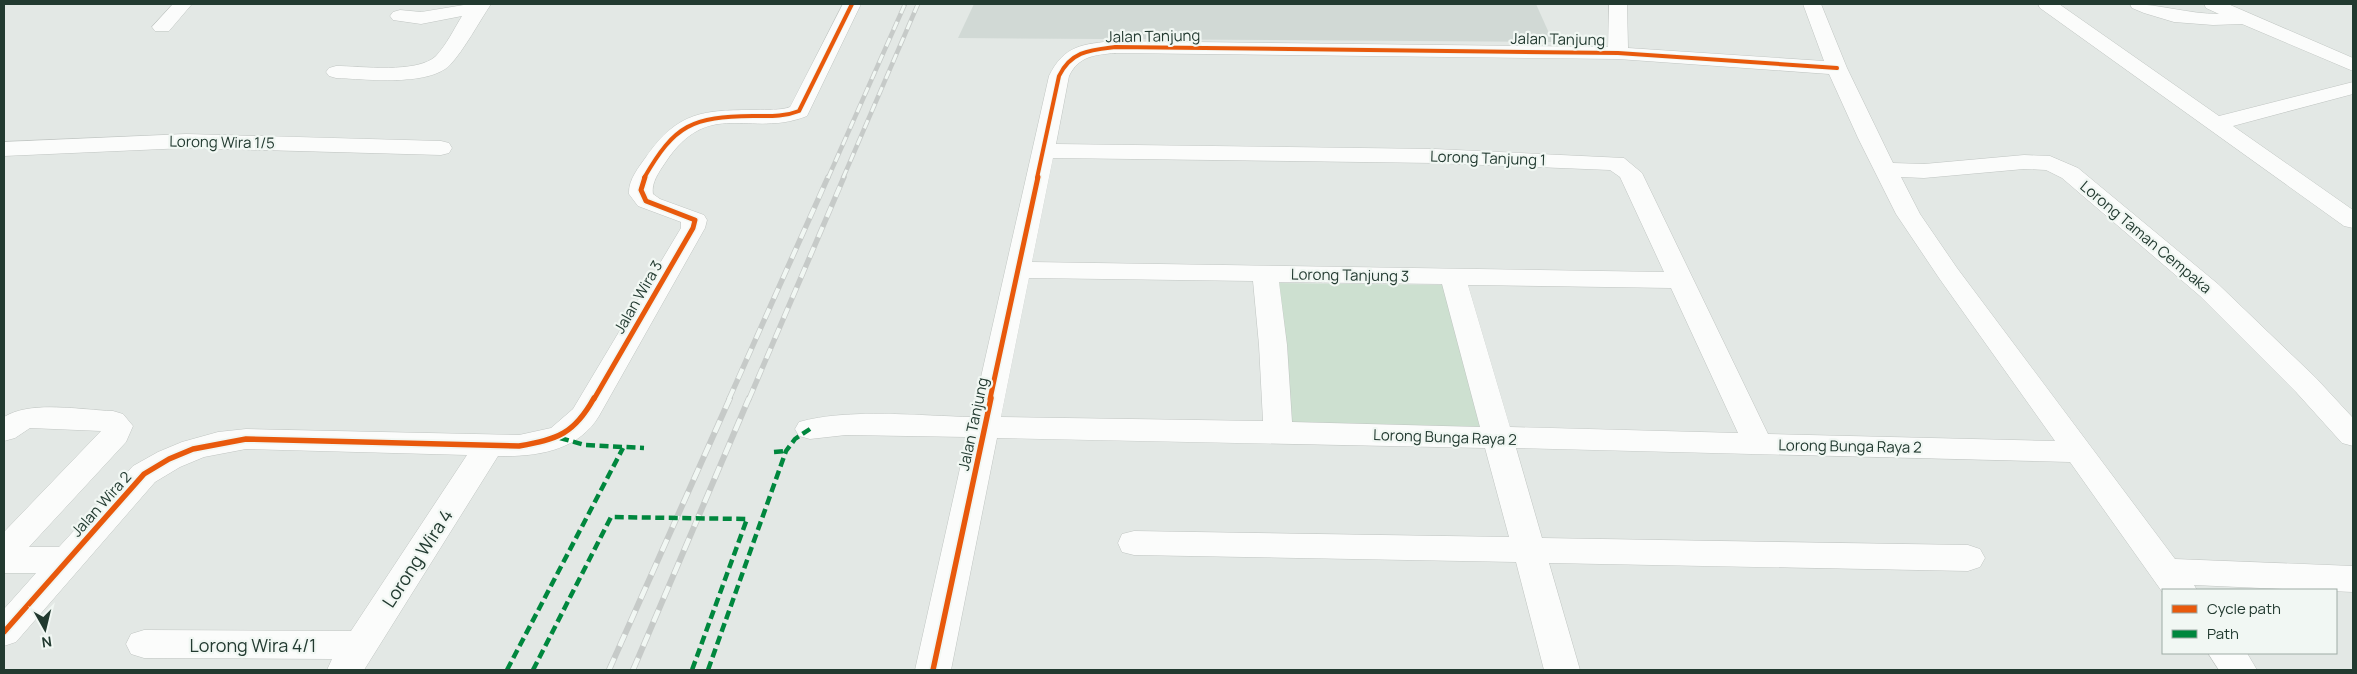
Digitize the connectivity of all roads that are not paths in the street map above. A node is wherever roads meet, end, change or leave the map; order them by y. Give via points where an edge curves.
1 (183, 4) edge
2 (852, 4) edge
3 (1618, 4) edge
4 (1812, 4) edge
5 (2041, 4) edge
6 (2139, 4) edge
7 (2213, 4) edge
8 (480, 6) edge
9 (400, 16) dead end
10 (420, 18) junction
11 (2247, 18) junction
12 (162, 27) dead end
13 (462, 32) junction
14 (1618, 53) junction
15 (2353, 65) edge
16 (1837, 68) junction
17 (336, 72) dead end
18 (2353, 88) edge
19 (2214, 124) junction
20 (441, 148) dead end
21 (4, 149) edge
22 (1043, 151) junction
23 (1885, 170) junction
24 (2353, 221) edge
25 (1018, 270) junction
26 (1265, 273) junction
27 (1453, 276) junction
28 (1681, 280) junction
29 (985, 427) junction
30 (810, 429) dead end
31 (4, 431) edge
32 (1278, 432) junction
33 (2353, 436) edge
34 (1498, 438) junction
35 (246, 439) joint
36 (1758, 444) junction
37 (489, 446) junction
38 (2081, 452) junction
39 (1134, 544) dead end
40 (1529, 551) junction
41 (4, 553) edge
42 (1968, 558) dead end
43 (4, 560) edge
44 (66, 560) junction
45 (2353, 579) edge
46 (2173, 581) edge
47 (4, 632) edge
48 (144, 644) dead end
49 (2227, 654) edge
50 (353, 658) edge
51 (933, 670) edge
52 (1562, 670) edge
53 (2239, 670) edge

1 - 12 street
2 - 37 street, Jalan Wira 3 via 799,112 784,116 701,119 683,128 665,144 643,181 642,197 646,203 687,214 695,220 693,228 594,399 572,430 560,438 519,446
3 - 14 street
4 - 16 street
5 - 19 street
6 - 11 street via 2163,14 2187,18
7 - 11 street
8 - 10 street
8 - 13 street
9 - 10 street
10 - 13 street via 413,32
11 - 15 street
13 - 17 street via 441,63 427,70
14 - 16 street, Jalan Tanjung
14 - 22 street, Jalan Tanjung via 1219,48 1082,52 1065,62 1059,76
16 - 23 street
18 - 19 street
19 - 24 street
20 - 21 street, Lorong Wira 1/5 via 186,141
22 - 25 street, Jalan Tanjung
22 - 28 street, Lorong Tanjung 1 via 1435,156 1616,163 1630,173
23 - 33 street, Lorong Taman Cempaka via 1924,171 2024,162 2050,163 2070,173 2209,290
23 - 38 street via 1928,245
25 - 26 street, Lorong Tanjung 3
25 - 29 street, Jalan Tanjung
26 - 27 street, Lorong Tanjung 3
26 - 32 street
27 - 28 street, Lorong Tanjung 3
27 - 34 street
28 - 36 street, Lorong Tanjung 1
29 - 30 street, Lorong Bunga Raya 2 via 846,426
29 - 32 street, Lorong Bunga Raya 2
29 - 51 street, Jalan Tanjung
31 - 41 street via 23,419 35,418 113,421 118,426 115,435
32 - 34 street, Lorong Bunga Raya 2
34 - 36 street, Lorong Bunga Raya 2
34 - 40 street
35 - 37 street, Jalan Wira 3
35 - 44 street, Jalan Wira 2 via 186,450 144,474
36 - 38 street, Lorong Bunga Raya 2
37 - 50 street, Lorong Wira 4
38 - 46 street
39 - 40 street
40 - 42 street
40 - 52 street
43 - 44 street
44 - 47 street, Jalan Wira 2
45 - 46 street
48 - 50 street, Lorong Wira 4/1
49 - 53 street

